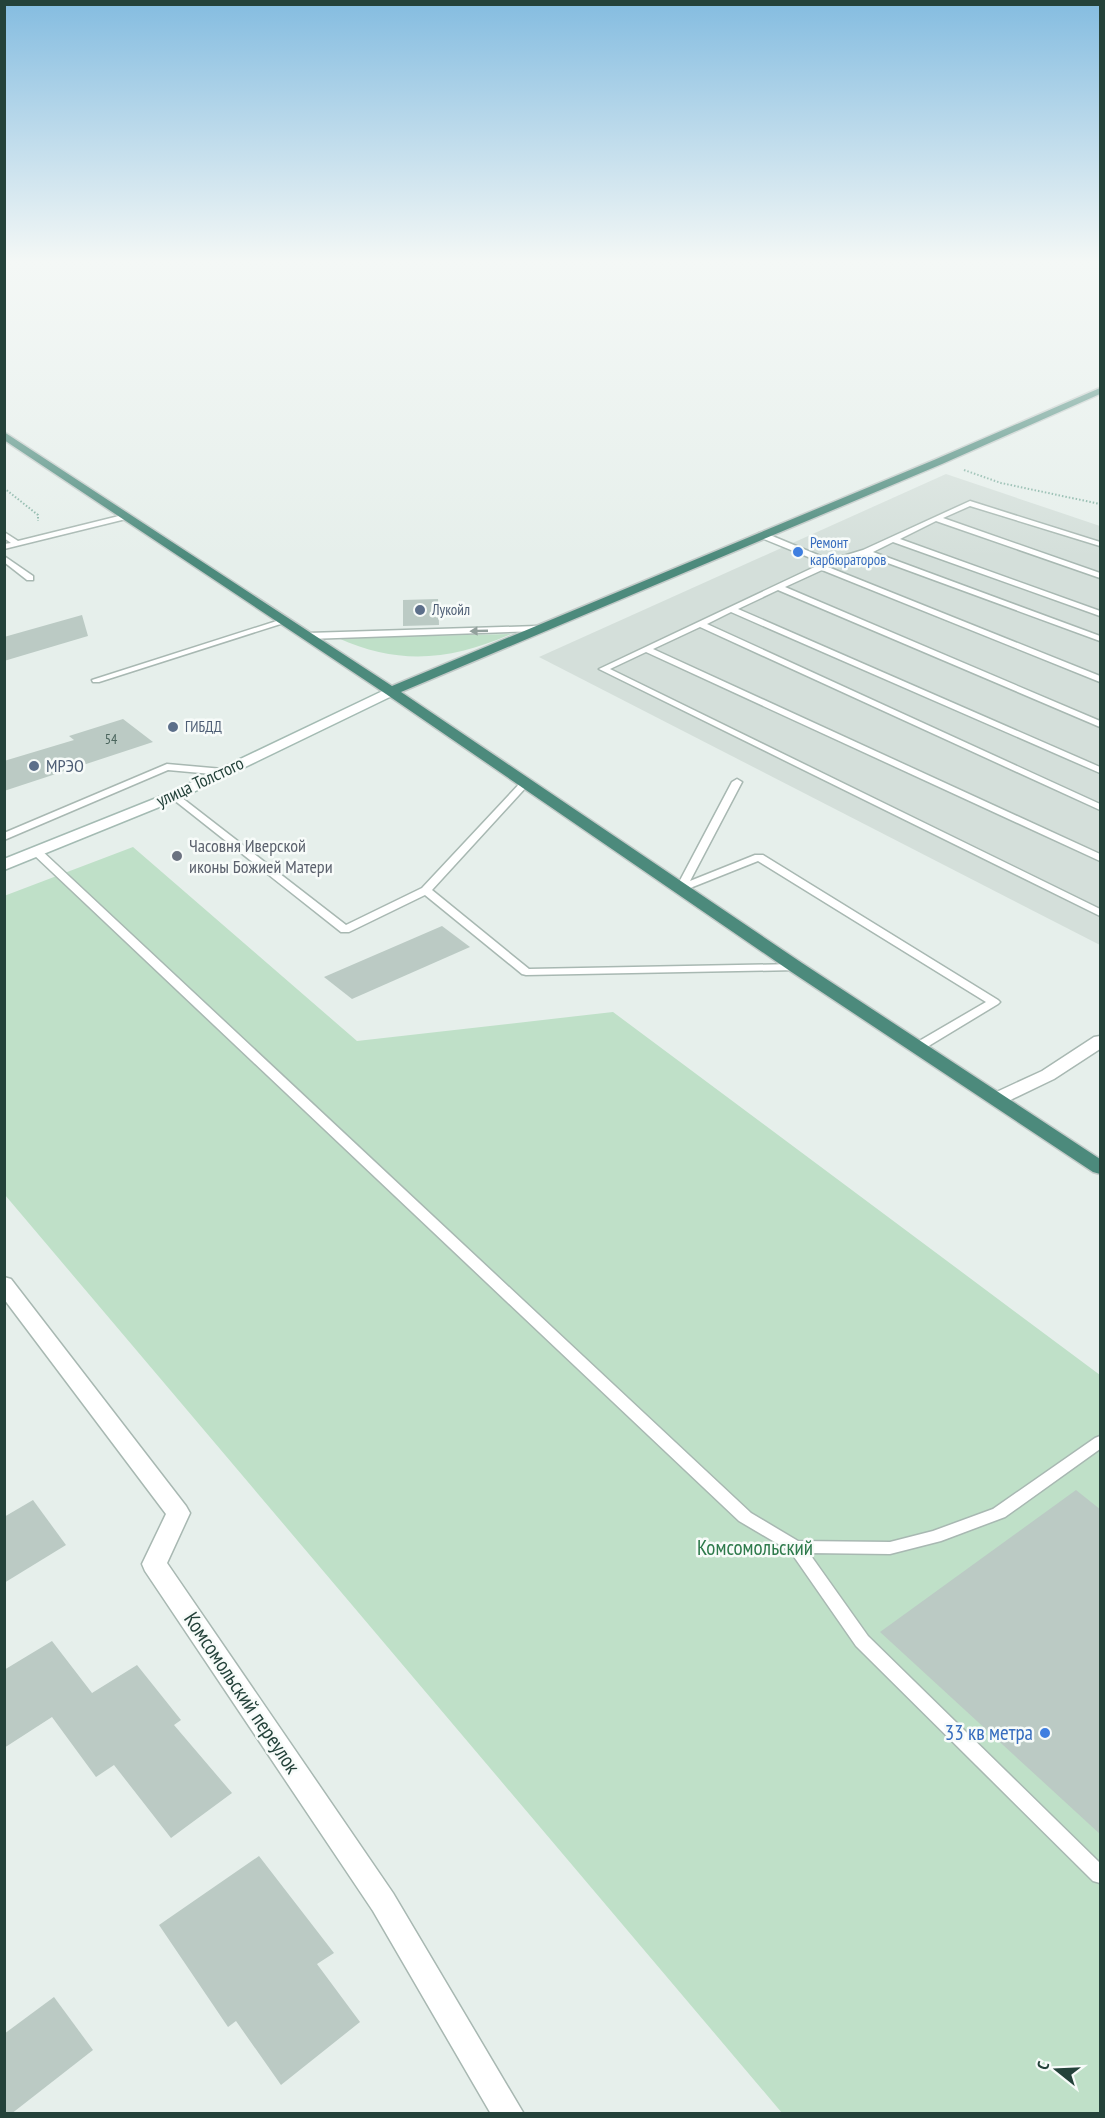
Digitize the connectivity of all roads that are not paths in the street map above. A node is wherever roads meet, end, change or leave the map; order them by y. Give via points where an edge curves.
1 (1101, 391) edge
2 (4, 435) edge
3 (127, 516) junction
4 (936, 518) junction
5 (4, 534) edge
6 (762, 535) junction
7 (893, 539) junction
8 (17, 544) junction
9 (1101, 544) edge
10 (4, 547) edge
11 (866, 552) junction
12 (4, 558) edge
13 (826, 565) junction
14 (1101, 576) edge
15 (30, 578) dead end
16 (777, 587) junction
17 (730, 609) junction
18 (1101, 614) edge
19 (286, 621) junction
20 (700, 624) junction
21 (537, 629) junction
22 (308, 636) junction
23 (1101, 639) edge
24 (647, 649) junction
25 (1101, 679) edge
26 (96, 680) dead end
27 (392, 691) junction
28 (1101, 724) edge
29 (1101, 770) edge
30 (223, 772) junction
31 (526, 782) junction
32 (737, 782) dead end
33 (174, 796) junction
34 (1101, 807) edge
35 (4, 837) edge
36 (37, 852) junction
37 (1101, 858) edge
38 (4, 865) edge
39 (681, 888) junction
40 (426, 890) junction
41 (1101, 913) edge
42 (796, 967) junction
43 (1101, 1041) edge
44 (918, 1047) junction
45 (997, 1099) junction
46 (1101, 1168) edge
47 (4, 1284) edge
48 (1101, 1442) edge
49 (796, 1548) junction
50 (1101, 1875) edge
51 (509, 2114) edge

1 - 6 highway
2 - 3 highway
3 - 8 lane
3 - 19 highway
4 - 7 lane
4 - 9 lane via 970,503
4 - 14 lane
5 - 8 lane
6 - 13 lane
6 - 21 highway
7 - 11 lane
7 - 18 lane
8 - 10 lane
11 - 13 lane
11 - 23 lane
12 - 15 lane
13 - 16 lane
13 - 25 lane
16 - 17 lane
16 - 28 lane
17 - 20 lane
17 - 29 lane
19 - 22 highway
19 - 26 lane
20 - 24 lane
20 - 34 lane
21 -> 22 lane
21 - 27 highway
22 - 27 highway
24 - 37 lane
24 - 41 lane via 603,669
27 - 30 street, улица Толстого
27 - 31 highway
30 - 33 street, улица Толстого
30 - 35 lane via 167,767
31 - 39 highway
31 - 40 lane
32 - 39 lane
33 - 36 street, улица Толстого
33 - 40 lane via 345,930
36 - 38 street, улица Толстого
36 - 49 lane via 745,1516
39 - 42 highway
39 - 44 lane via 759,857 994,1002
40 - 42 lane via 526,972
42 - 44 highway
43 - 45 street via 1048,1075
44 - 45 highway
45 - 46 highway
47 - 51 street, Комсомольский переулок via 178,1513 154,1564 383,1902
48 - 49 lane via 999,1513 935,1537 890,1548
49 - 50 lane via 862,1641

